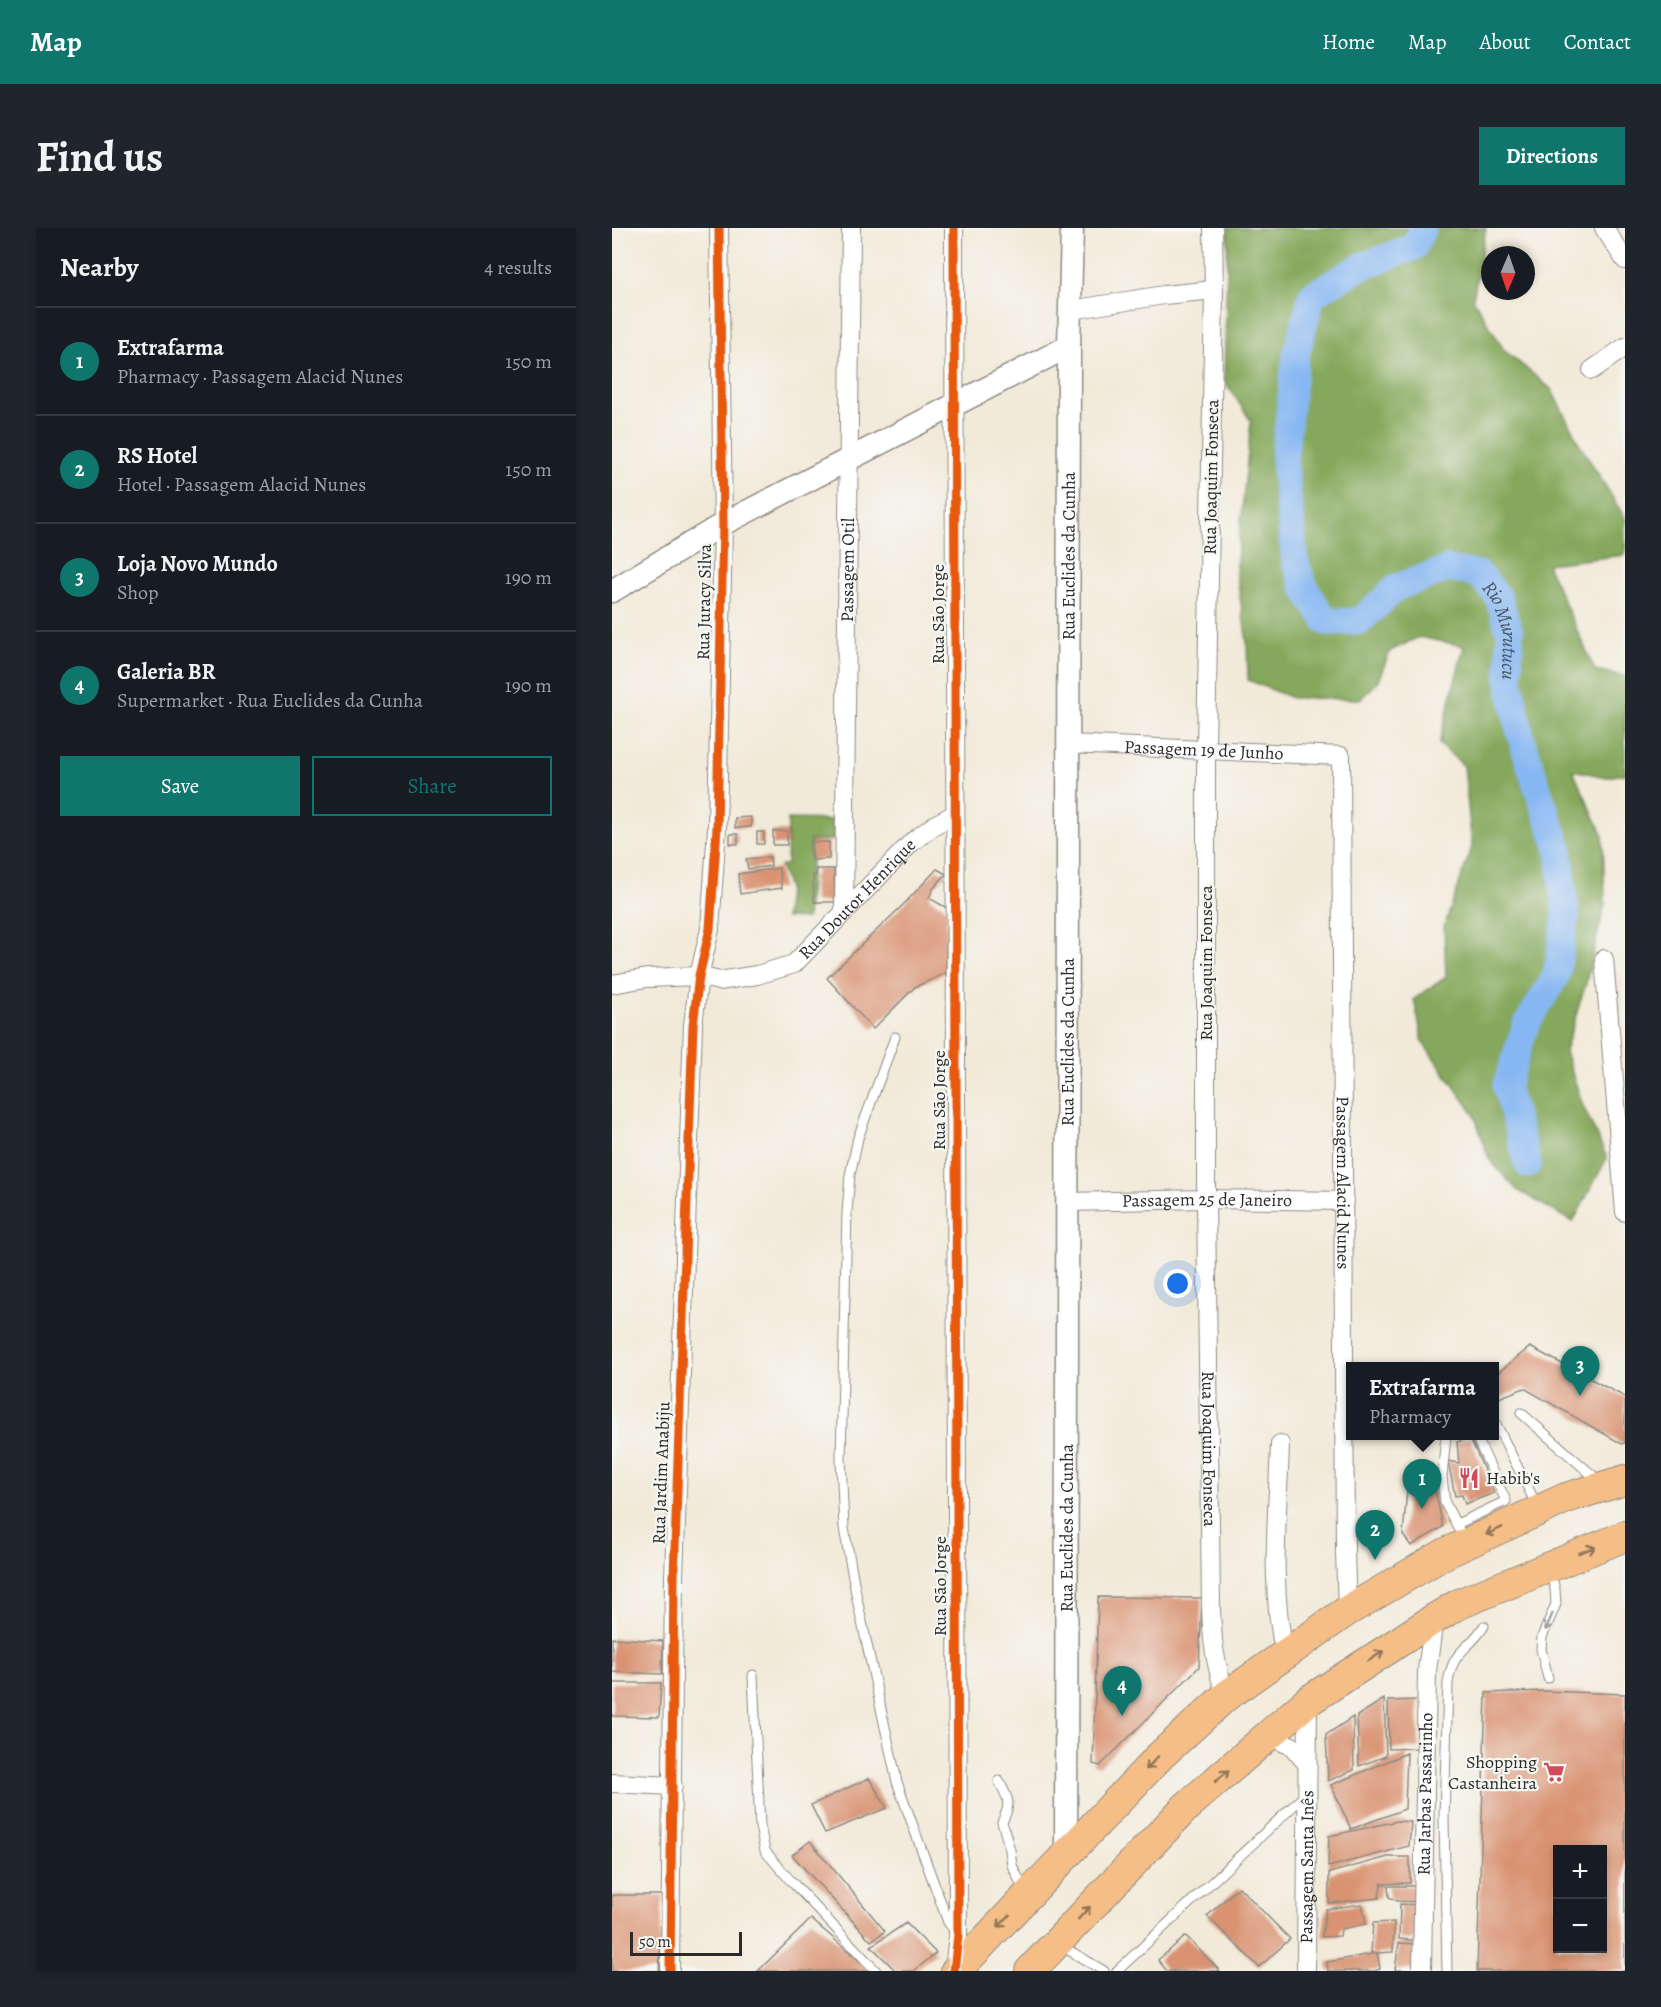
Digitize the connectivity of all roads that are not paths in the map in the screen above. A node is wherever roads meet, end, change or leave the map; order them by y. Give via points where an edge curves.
1 (719, 228) edge
2 (851, 228) edge
3 (954, 228) edge
4 (1072, 228) edge
5 (1213, 228) edge
6 (1604, 228) edge
7 (1625, 260) edge
8 (1214, 290) junction
9 (1071, 310) junction
10 (1069, 346) junction
11 (1625, 347) edge
12 (1593, 370) dead end
13 (954, 404) junction
14 (849, 460) junction
15 (723, 524) junction
16 (612, 591) edge
17 (1068, 744) junction
18 (1206, 750) junction
19 (1341, 756) joint
20 (955, 814) junction
21 (844, 910) junction
22 (1604, 959) dead end
23 (699, 976) junction
24 (612, 984) edge
25 (895, 1037) dead end
26 (1206, 1199) junction
27 (1344, 1201) junction
28 (1067, 1202) junction
29 (1625, 1212) edge
30 (1521, 1413) dead end
31 (1499, 1430) edge
32 (1446, 1440) edge
33 (1478, 1440) edge
34 (1280, 1444) dead end
35 (1615, 1483) edge
36 (1539, 1511) junction
37 (1461, 1534) junction
38 (1625, 1536) edge
39 (1549, 1566) junction
40 (1347, 1611) junction
41 (1434, 1619) junction
42 (1484, 1626) dead end
43 (1285, 1653) junction
44 (753, 1675) dead end
45 (1548, 1678) dead end
46 (1226, 1696) junction
47 (1308, 1701) junction
48 (1268, 1736) junction
49 (1308, 1765) junction
50 (999, 1781) dead end
51 (612, 1783) edge
52 (673, 1786) junction
53 (1307, 1793) junction
54 (1065, 1856) junction
55 (1028, 1896) junction
56 (958, 1935) junction
57 (1056, 1942) junction
58 (670, 1971) edge
59 (876, 1971) edge
60 (955, 1971) edge
61 (1030, 1971) edge
62 (1104, 1971) edge
63 (1117, 1971) edge
64 (1306, 1971) edge
65 (1422, 1971) edge
66 (1447, 1971) edge

1 - 15 street, Rua Juracy Silva
2 - 14 street, Passagem Otil
3 - 13 street, Rua São Jorge
4 - 9 street, Rua Euclides da Cunha
5 - 8 street, Rua Joaquim Fonseca
6 - 7 street
8 - 9 street
8 - 18 street, Rua Joaquim Fonseca
9 - 10 street, Rua Euclides da Cunha
10 - 13 street
10 - 17 street, Rua Euclides da Cunha
11 - 12 street
13 - 14 street
13 - 20 street, Rua São Jorge
14 - 15 street
14 - 21 street, Passagem Otil
15 - 16 street
15 - 23 street, Rua Juracy Silva via 714,895
17 - 18 street, Passagem 19 de Junho
17 - 28 street, Rua Euclides da Cunha
18 - 19 street, Passagem 19 de Junho
18 - 26 street, Rua Joaquim Fonseca
19 - 27 street, Passagem Alacid Nunes
20 - 21 street, Rua Doutor Henrique via 912,842
20 - 56 street, Rua São Jorge
21 - 23 street, Rua Doutor Henrique via 794,964 719,981
22 - 29 street
23 - 24 street, Rua Doutor Henrique
23 - 52 street, Rua Jardim Anabiju via 693,1025 675,1565
25 - 56 lane via 858,1138 850,1175 841,1459 844,1528 897,1782 948,1922
26 - 27 street, Passagem 25 de Janeiro
26 - 28 street, Passagem 25 de Janeiro
26 - 46 street, Rua Joaquim Fonseca via 1212,1643
27 - 40 street, Passagem Alacid Nunes
28 - 54 street, Rua Euclides da Cunha
30 - 35 lane
31 - 36 lane
32 - 37 lane via 1442,1477 1445,1503
33 - 37 lane via 1506,1501
34 - 43 street via 1276,1586 1278,1624
35 - 36 highway
36 -> 37 highway
37 - 40 highway via 1446,1553
39 -> 38 highway
39 - 41 highway
39 -> 45 lane via 1556,1604 1542,1637
40 - 43 highway
47 -> 41 highway
41 - 65 street, Rua Jarbas Passarinho via 1427,1671
42 - 66 lane via 1454,1660 1448,1683 1444,1818
43 - 46 highway
44 - 59 lane via 760,1826 765,1851
46 -> 54 highway via 1160,1756
47 - 48 highway
47 - 49 street, Passagem Santa Inês
48 - 49 street, Passagem Santa Inês via 1292,1746
57 -> 48 highway via 1186,1807
49 - 53 street, Passagem Santa Inês
50 - 55 lane via 1009,1800 1002,1822 1012,1865
51 - 52 street
52 - 58 street, Rua Jardim Anabiju
53 - 63 lane
53 - 64 street, Passagem Santa Inês
54 - 55 highway
55 -> 60 highway
56 - 60 street, Rua São Jorge
57 - 61 highway
57 - 62 lane

